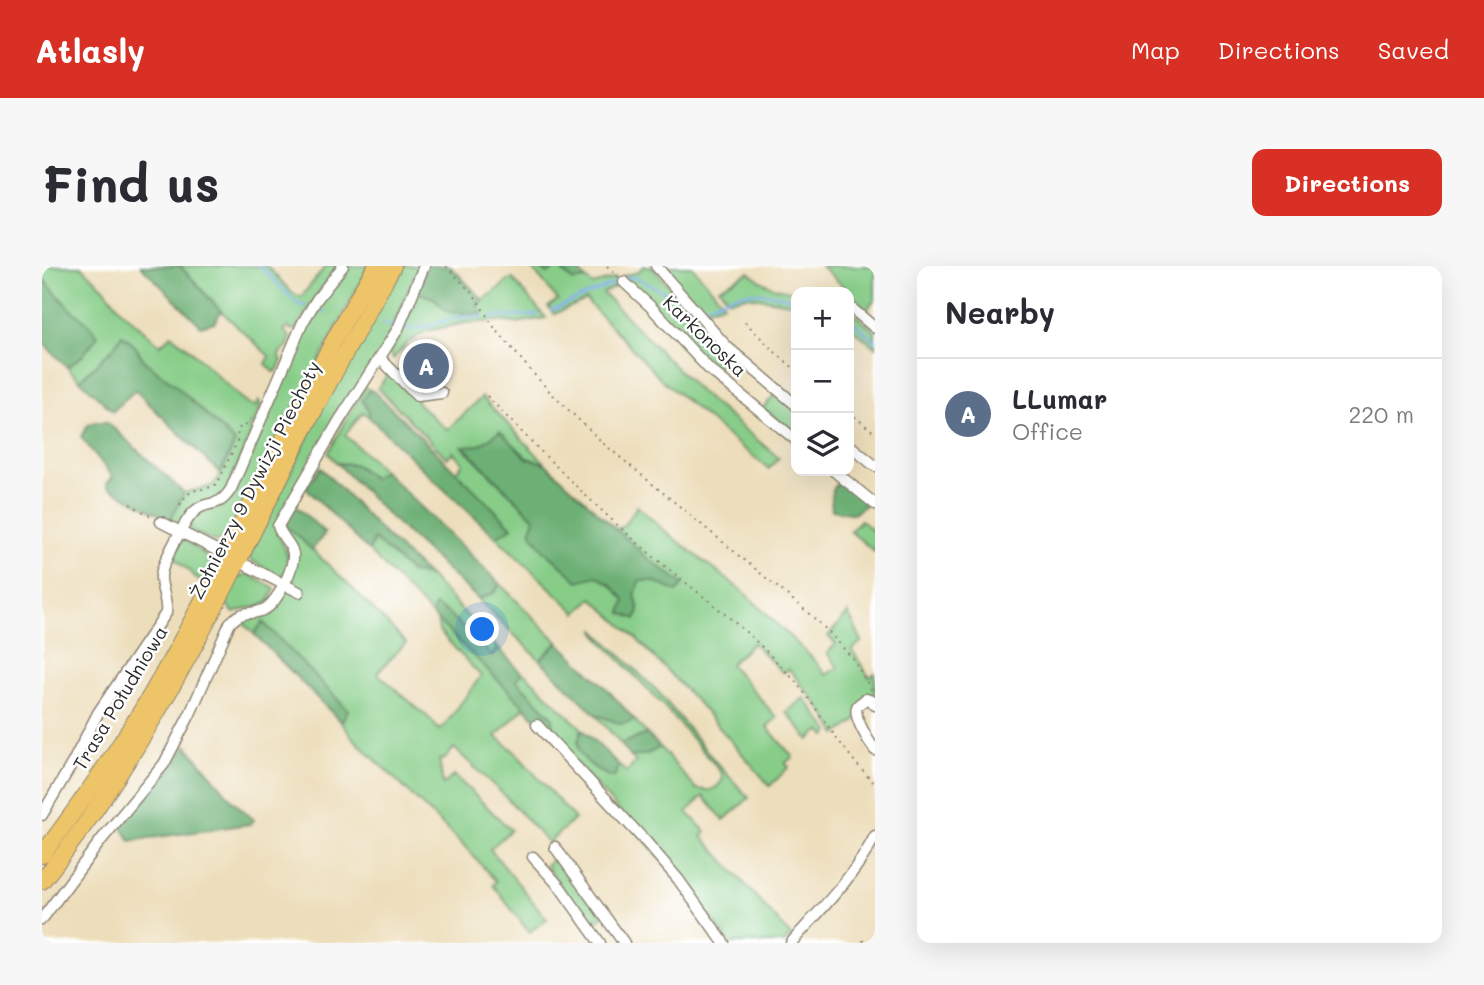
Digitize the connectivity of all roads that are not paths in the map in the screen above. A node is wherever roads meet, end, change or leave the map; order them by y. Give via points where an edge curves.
1 (343, 266) edge
2 (376, 266) edge
3 (393, 266) edge
4 (424, 266) edge
5 (656, 266) edge
6 (620, 278) road end
7 (854, 310) edge
8 (875, 328) edge
9 (380, 358) junction
10 (442, 393) dead end
11 (791, 400) edge
12 (791, 436) edge
13 (854, 449) edge
14 (875, 466) edge
15 (840, 476) edge
16 (875, 504) edge
17 (161, 522) road end
18 (181, 532) junction
19 (231, 558) junction
20 (283, 584) junction
21 (299, 592) dead end
22 (205, 594) joint
23 (875, 705) edge
24 (156, 715) joint
25 (537, 725) dead end
26 (875, 750) edge
27 (42, 815) edge
28 (875, 836) edge
29 (555, 847) dead end
30 (42, 855) edge
31 (533, 857) dead end
32 (42, 881) edge
33 (42, 919) edge
34 (600, 943) edge
35 (624, 943) edge
36 (724, 943) edge
37 (791, 943) edge

1 - 18 street via 303,322 226,496 219,503 197,509
2 - 19 highway, Żołnierzy 9 Dywizji Piechoty via 324,358
3 - 19 highway, Żołnierzy 9 Dywizji Piechoty
4 - 9 street via 398,329
5 - 11 street, Karkonoska via 727,347
6 - 12 street, Karkonoska via 709,369
7 - 8 street
9 - 10 street via 417,396
9 - 20 street via 278,526 294,560
13 - 14 street
15 - 16 street
17 - 18 street
18 - 19 street
18 - 27 street via 162,567 166,613 98,713
19 - 20 street
19 - 22 highway, Żołnierzy 9 Dywizji Piechoty
19 - 24 highway, Żołnierzy 9 Dywizji Piechoty
20 - 21 street
20 - 33 street via 267,609 242,613 230,623 164,764
22 - 30 highway, Trasa Południowa via 152,693
23 - 26 street via 866,699 856,712
24 - 32 highway, Trasa Południowa
25 - 36 street via 648,843
28 - 37 street via 851,875
29 - 35 street
31 - 34 street

